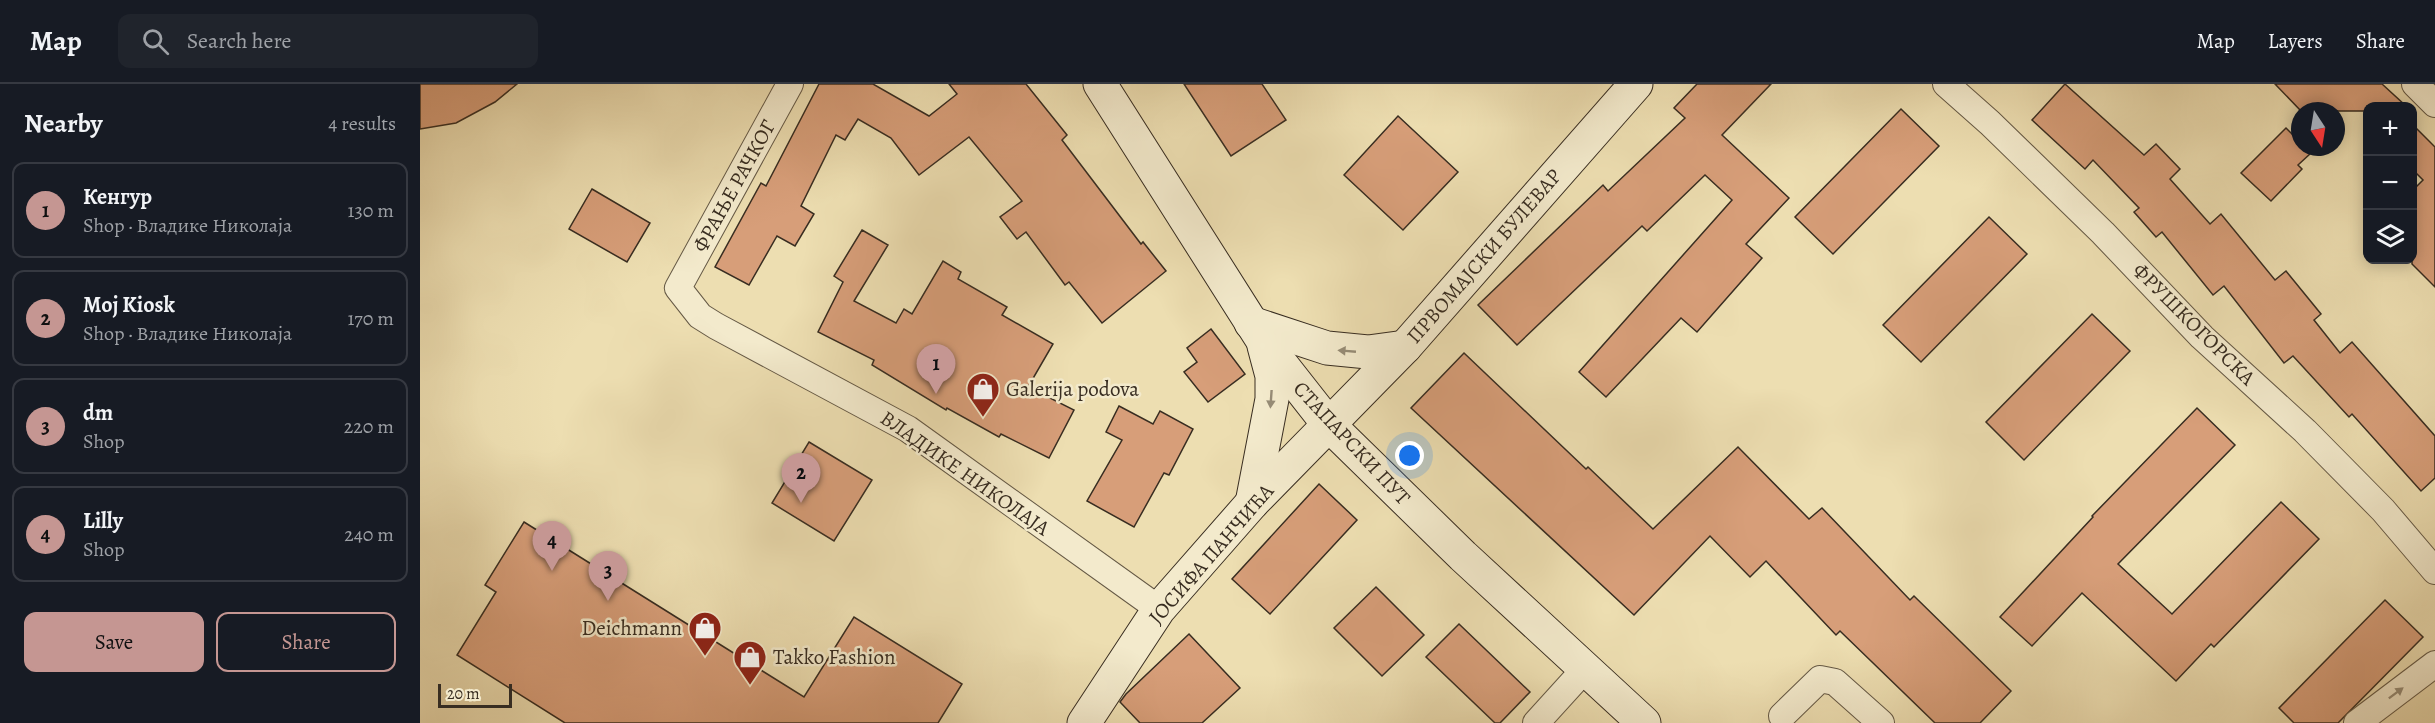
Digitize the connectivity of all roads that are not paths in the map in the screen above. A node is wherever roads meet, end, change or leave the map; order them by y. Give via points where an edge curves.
1 (790, 84) edge
2 (1100, 84) edge
3 (1636, 84) edge
4 (1946, 84) edge
5 (2415, 84) edge
6 (2435, 104) edge
7 (678, 288) joint
8 (1257, 332) junction
9 (1405, 347) junction
10 (1329, 425) junction
11 (1252, 504) junction
12 (2435, 571) edge
13 (1159, 609) junction
14 (2435, 664) edge
15 (1585, 669) junction
16 (1782, 716) dead end
17 (1084, 723) edge
18 (1536, 723) edge
19 (1644, 723) edge
20 (1881, 723) edge
21 (2357, 723) edge

1 - 7 street, ФРАЊЕ РАЧКОГ
2 - 8 main road, СТАПАРСКИ ПУТ
3 - 9 main road, ПРВОМАЈСКИ БУЛЕВАР
4 - 12 street, ФРУШКОГОРСКА via 2103,233 2202,337 2305,431 2383,510
5 - 6 street
7 - 13 street, ВЛАДИКЕ НИКОЛАЈА via 700,316 908,429
9 -> 8 main road via 1368,352 1327,348
8 - 10 main road, СТАПАРСКИ ПУТ
8 -> 11 main road via 1272,376 1272,399
9 - 10 main road, ПРВОМАЈСКИ БУЛЕВАР
10 - 11 main road, ЈОСИФА ПАНЧИЋА
10 - 15 main road, СТАПАРСКИ ПУТ via 1462,556
11 - 13 main road, ЈОСИФА ПАНЧИЋА
13 - 17 main road, ЈОСИФА ПАНЧИЋА
21 -> 14 street
15 - 18 street
15 - 19 main road, СТАПАРСКИ ПУТ
16 - 20 street via 1820,679 1835,682

